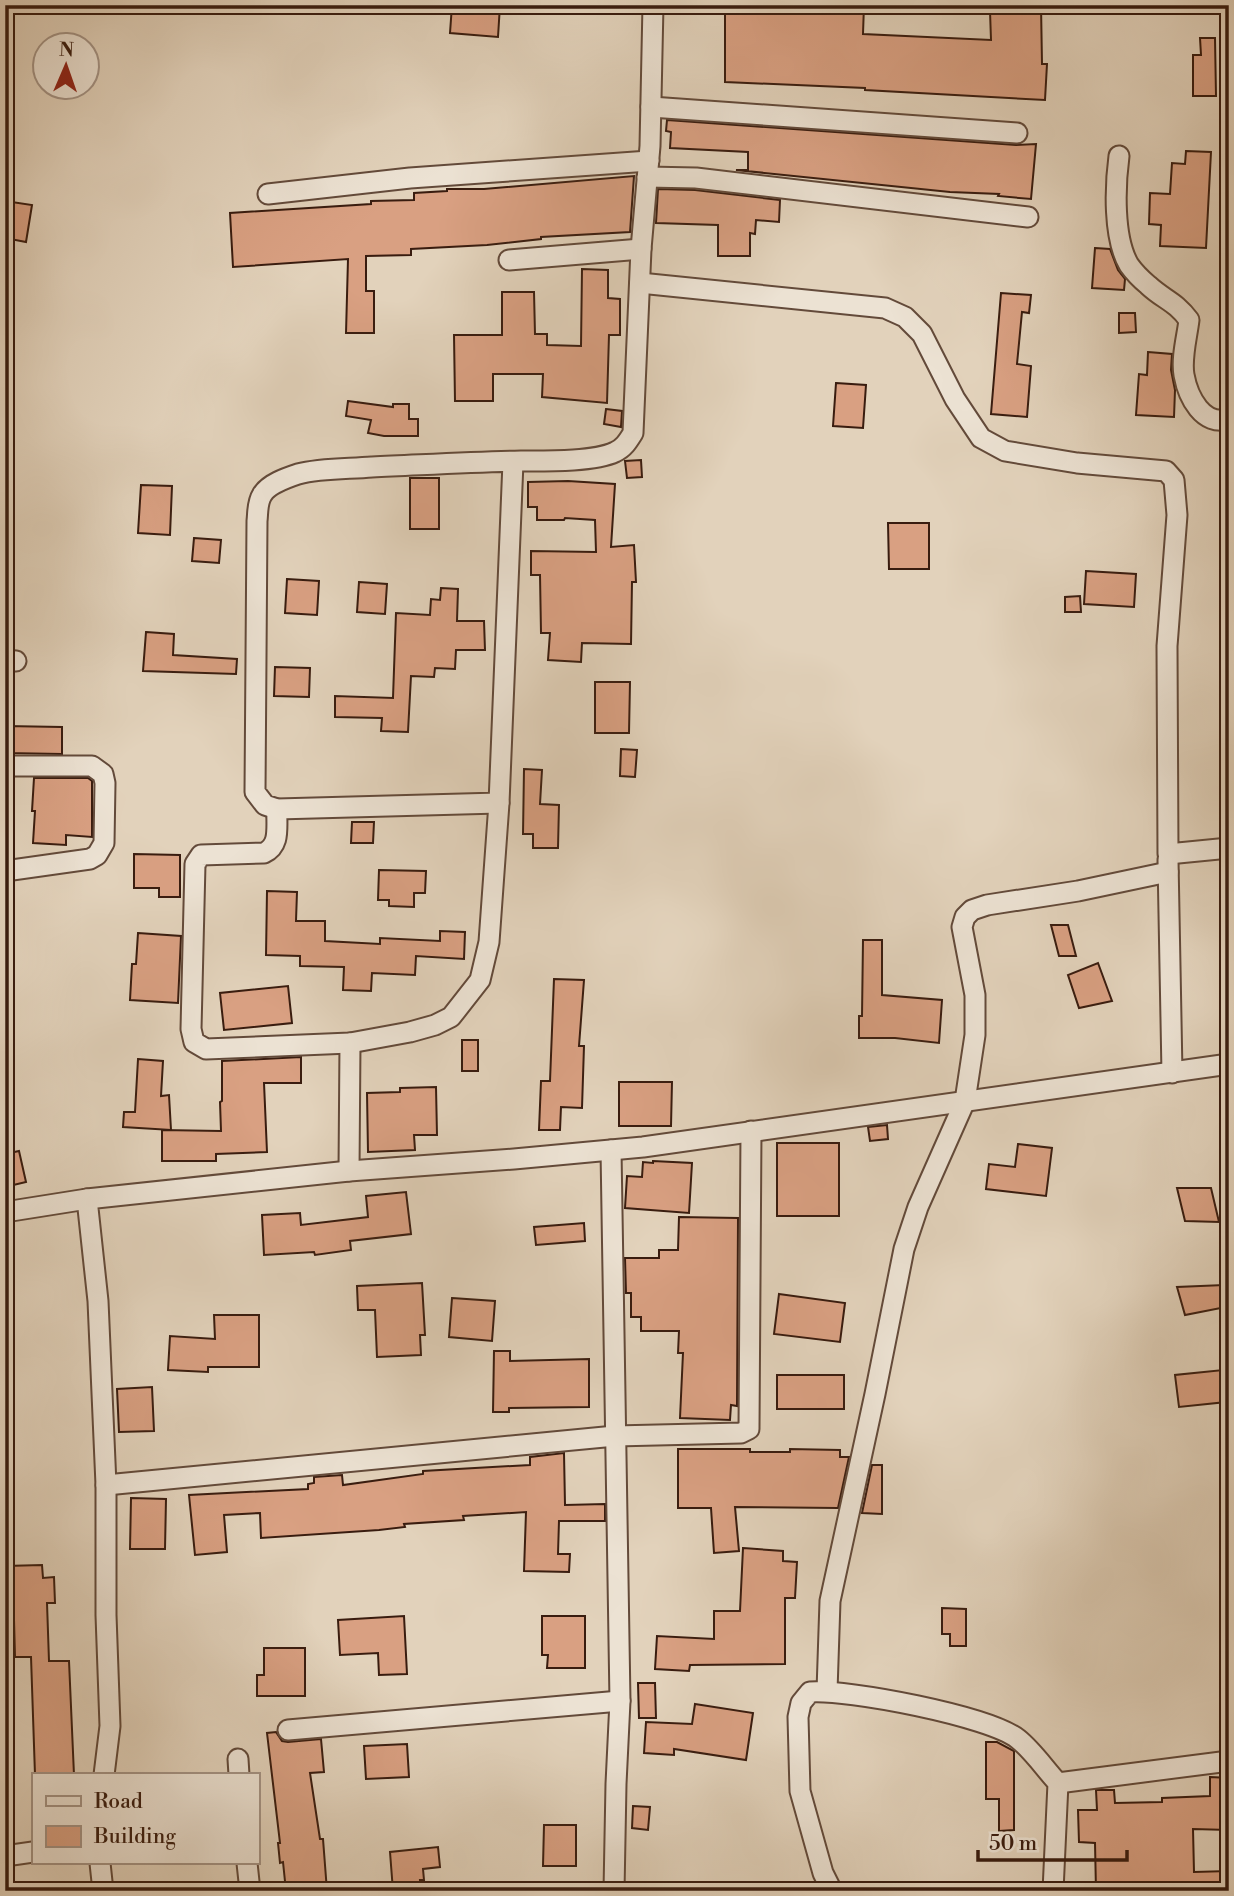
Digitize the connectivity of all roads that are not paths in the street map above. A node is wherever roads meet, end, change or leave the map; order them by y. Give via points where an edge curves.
1 (653, 5) edge
2 (651, 107) junction
3 (1017, 133) dead end
4 (1119, 156) dead end
5 (648, 169) junction
6 (268, 194) dead end
7 (1028, 217) dead end
8 (641, 249) junction
9 (509, 260) dead end
10 (640, 283) junction
11 (1229, 419) edge
12 (513, 461) junction
13 (5, 766) edge
14 (499, 803) junction
15 (277, 810) junction
16 (1229, 848) edge
17 (1168, 863) junction
18 (5, 871) edge
19 (350, 1043) junction
20 (1229, 1064) edge
21 (1172, 1073) junction
22 (965, 1101) junction
23 (751, 1131) junction
24 (611, 1150) junction
25 (349, 1171) junction
26 (88, 1199) junction
27 (5, 1212) edge
28 (615, 1437) junction
29 (106, 1485) junction
30 (827, 1691) junction
31 (621, 1701) junction
32 (288, 1730) dead end
33 (1229, 1761) edge
34 (104, 1773) edge
35 (1058, 1783) junction
36 (32, 1852) edge
37 (5, 1856) edge
38 (100, 1864) edge
39 (247, 1864) edge
40 (103, 1891) edge
41 (250, 1891) edge
42 (614, 1891) edge
43 (832, 1891) edge
44 (1054, 1891) edge

1 - 2 street
2 - 3 street
2 - 5 street
4 - 11 street via 1115,187 1121,243 1129,264 1189,320 1184,373 1191,397 1203,415
5 - 6 street via 410,178
5 - 7 street
5 - 8 street
8 - 9 street
8 - 10 street
10 - 12 street via 634,433 626,444 605,456
10 - 17 street via 885,308 905,317 922,334 981,438 1006,451 1166,471 1174,480 1177,515 1167,646
12 - 14 street
12 - 15 street via 323,470 298,474 262,495 257,521 255,792 265,805
13 - 18 street via 92,766 103,774 105,783 104,843 97,856
14 - 15 street
14 - 19 street via 489,942 480,980 451,1017 410,1032
15 - 19 street via 276,844 271,850 201,855 195,864 194,1042 206,1049
16 - 17 street
17 - 21 street
17 - 22 street via 1077,891 987,905 965,916 962,927 975,995 975,1035
19 - 25 street
20 - 21 street
21 - 22 street
22 - 23 street
22 - 30 street via 904,1249 830,1601
23 - 24 street
23 - 28 street via 749,1429 741,1433
24 - 25 street
24 - 28 street
25 - 26 street
26 - 27 street
26 - 29 street via 98,1301
28 - 29 street
28 - 31 street
29 - 34 street via 110,1726
30 - 35 street via 988,1725 1017,1738
30 - 43 street via 810,1692 801,1703 799,1767 800,1791
31 - 32 street
31 - 42 street
33 - 35 street
35 - 44 street
36 - 37 street
38 - 40 street
39 - 41 street

